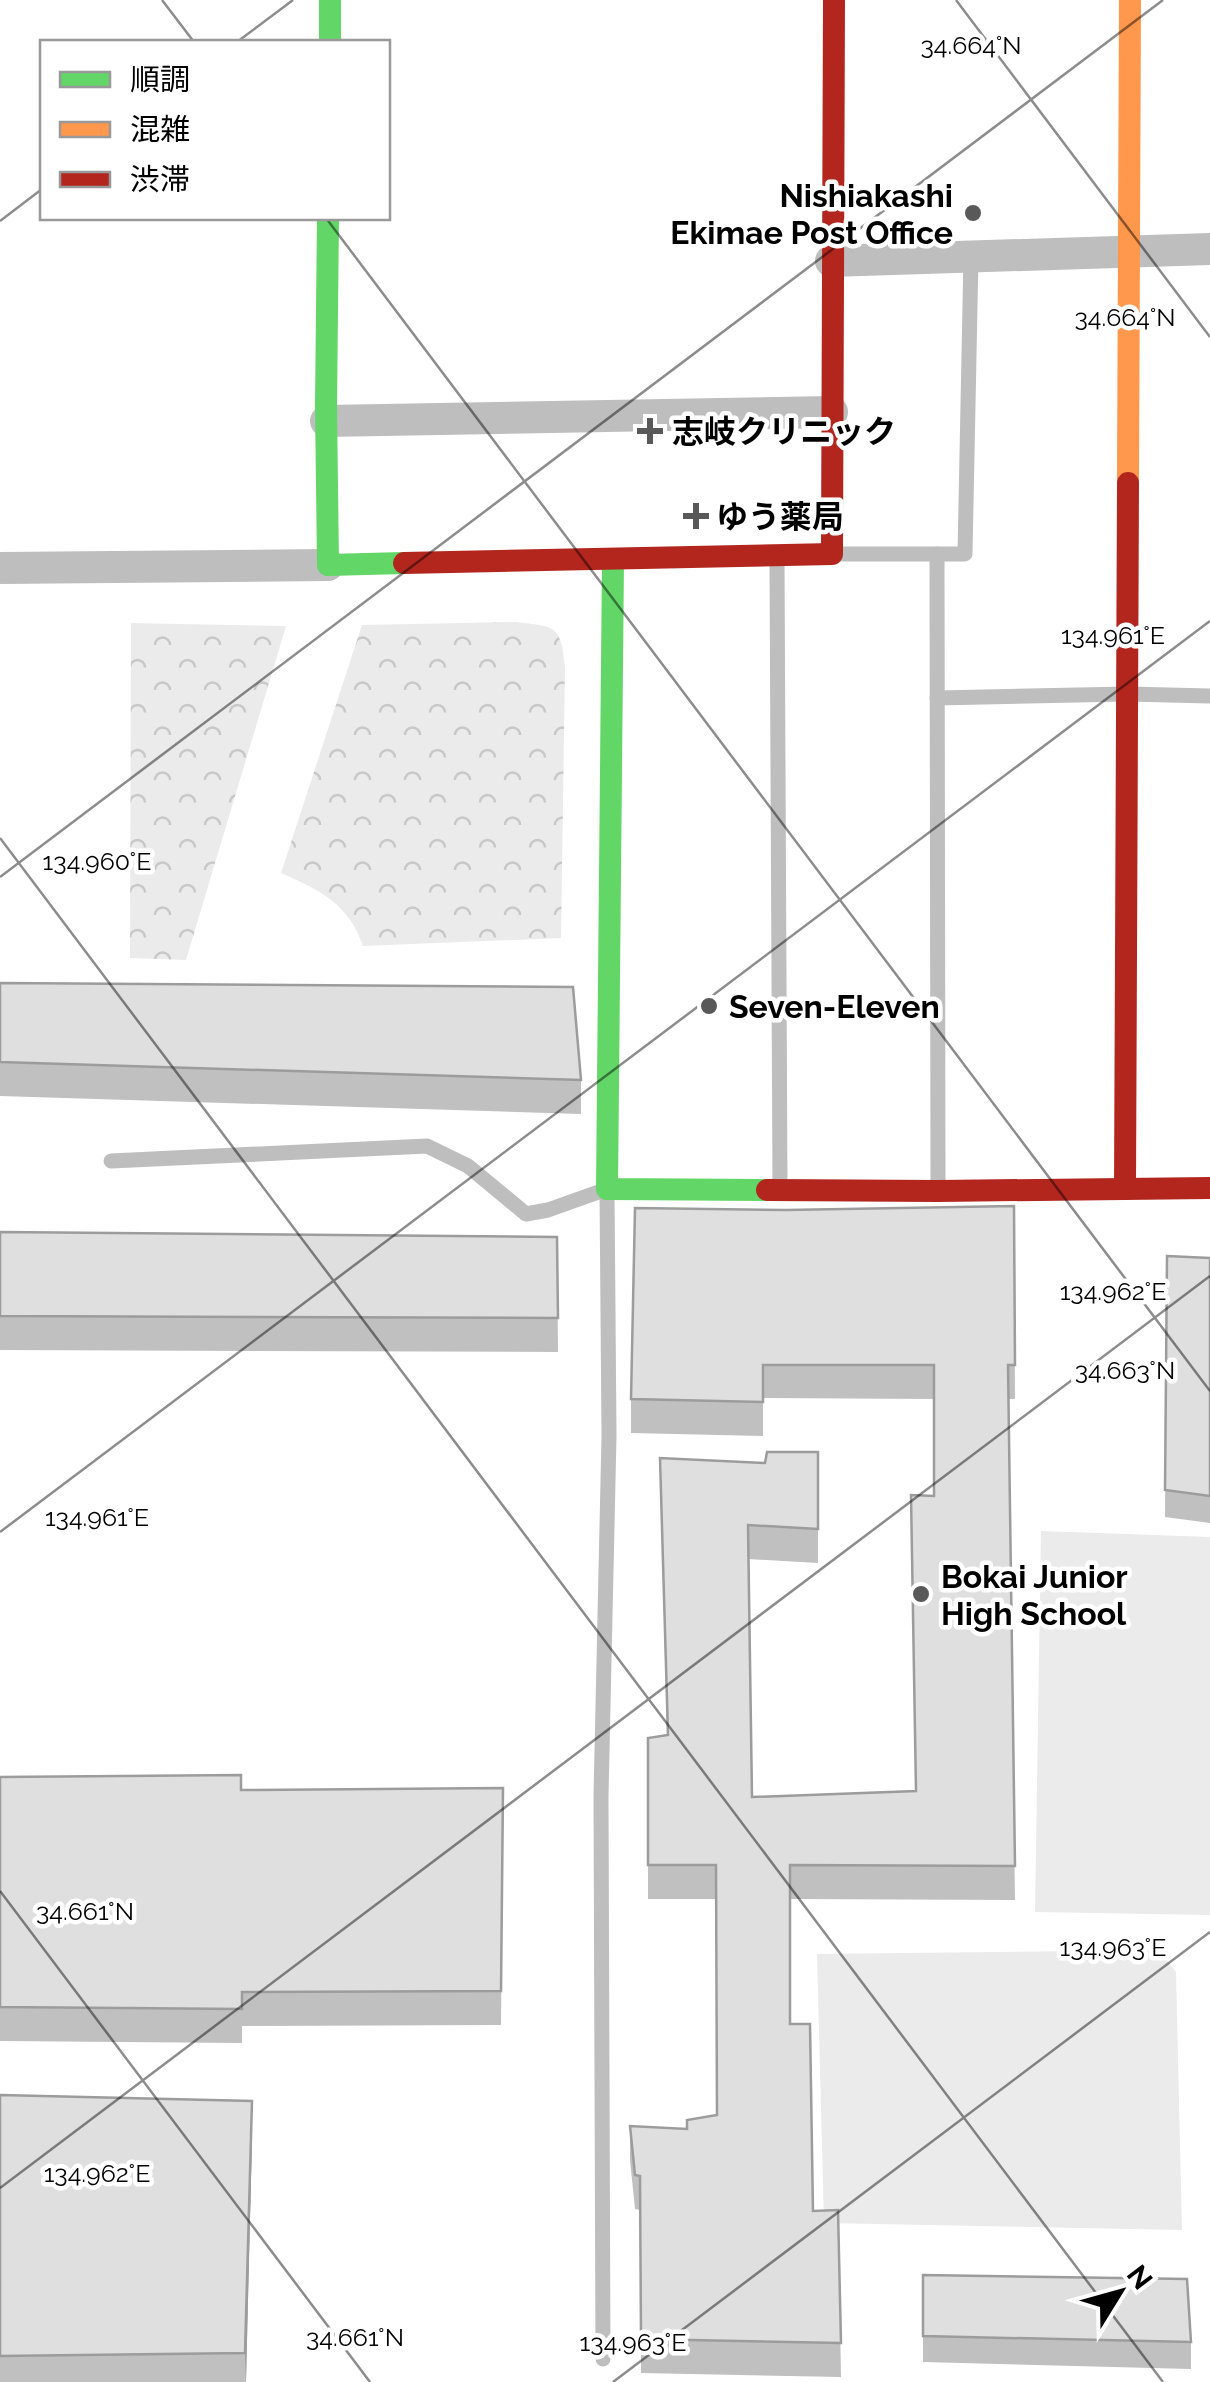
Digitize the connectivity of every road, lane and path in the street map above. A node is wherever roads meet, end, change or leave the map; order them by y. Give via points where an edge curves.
1 (330, 0) edge
2 (834, 0) edge
3 (1130, 0) edge
4 (330, 40) edge
5 (328, 220) edge
6 (1210, 249) edge
7 (1129, 252) junction
8 (971, 256) junction
9 (832, 260) junction
10 (832, 412) junction
11 (326, 422) junction
12 (832, 554) junction
13 (936, 554) junction
14 (777, 556) junction
15 (612, 560) junction
16 (328, 564) junction
17 (0, 568) edge
18 (1127, 694) junction
19 (1210, 696) edge
20 (937, 698) junction
21 (111, 1160) dead end
22 (1210, 1188) edge
23 (607, 1189) junction
24 (1125, 1189) junction
25 (780, 1190) junction
26 (938, 1191) junction
27 (603, 2359) dead end

1 - 4 street
2 - 9 street
3 - 7 street
5 - 11 street
6 - 7 street
7 - 8 street
7 - 18 street
8 - 9 street
8 - 13 lane via 965,554
9 - 10 street
10 - 11 street
10 - 12 street
11 - 16 street
12 - 13 lane
12 - 14 street
13 - 20 lane
14 - 15 street
14 - 25 lane
15 - 16 street
15 - 23 street
16 - 17 street
18 - 19 lane
18 - 20 lane
18 - 24 street
20 - 26 lane
21 - 23 lane via 427,1146 468,1166 526,1214
22 - 24 street
23 - 25 street
23 - 27 lane
24 - 26 street
25 - 26 street

